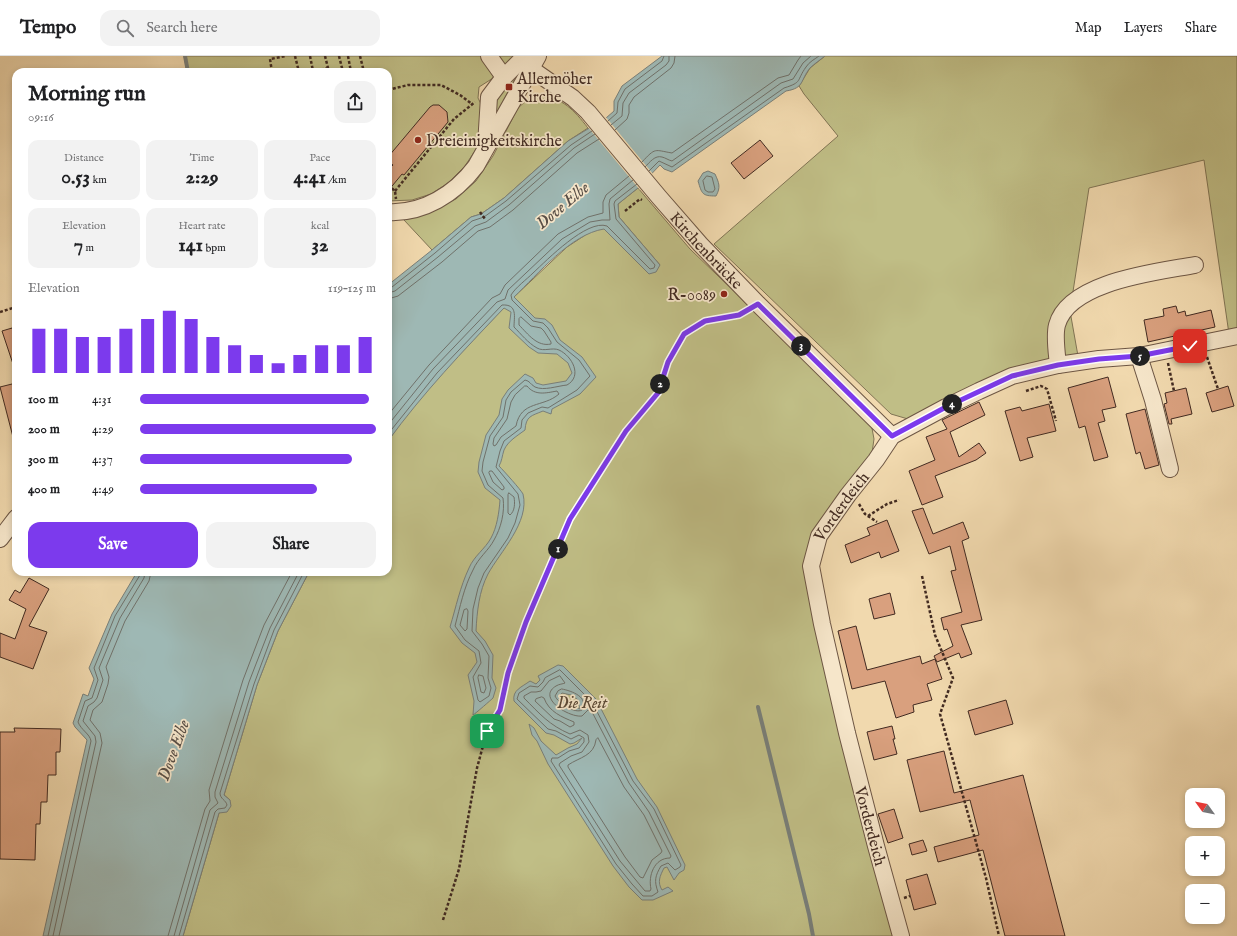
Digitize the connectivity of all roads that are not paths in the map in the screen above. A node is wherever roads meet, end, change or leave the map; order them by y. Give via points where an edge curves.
1 (489, 56) edge
2 (533, 58) edge
3 (504, 77) junction
4 (485, 151) junction
5 (392, 212) edge
6 (1195, 265) dead end
7 (1237, 336) edge
8 (1139, 356) junction
9 (1058, 365) junction
10 (892, 436) junction
11 (1170, 469) dead end
12 (12, 523) edge
13 (0, 539) edge
14 (900, 936) edge

1 - 3 street
2 - 3 street
2 - 4 street
2 - 10 street, Kirchenbrücke via 588,112 700,244
3 - 4 street via 489,97
4 - 5 street via 467,178 448,194 424,207
6 - 9 street via 1124,278 1091,291 1068,306 1056,326
7 - 8 street, Vorderdeich
8 - 9 street, Vorderdeich
8 - 11 street
9 - 10 street, Vorderdeich via 1012,376
10 - 14 street, Vorderdeich via 819,536 811,566 847,733
12 - 13 street

